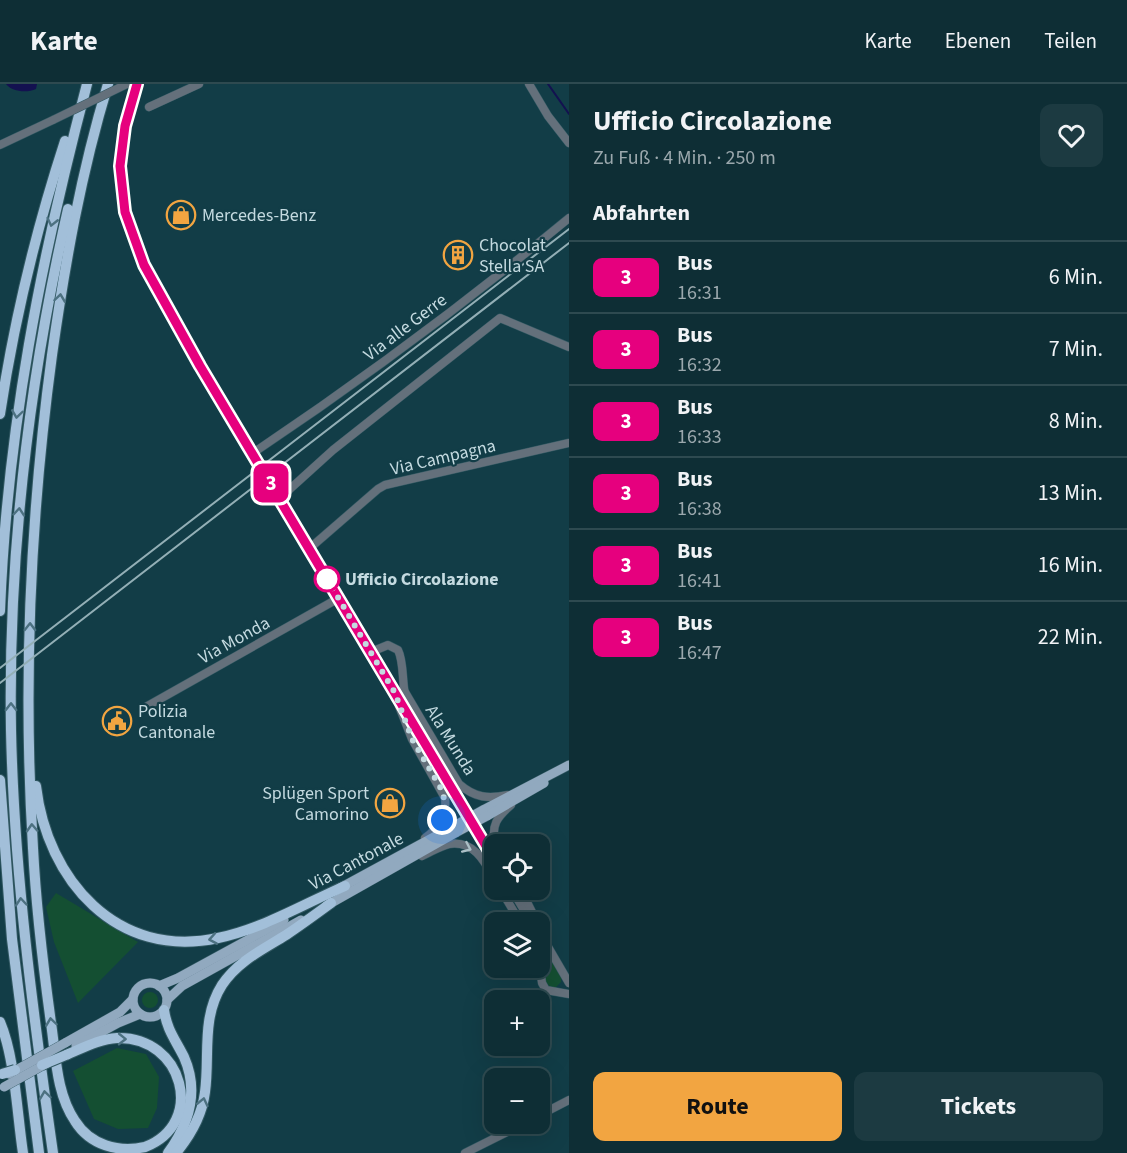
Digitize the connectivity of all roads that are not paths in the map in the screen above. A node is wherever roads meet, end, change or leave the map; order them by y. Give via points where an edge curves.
1 (86, 84) edge
2 (103, 84) edge
3 (108, 84) edge
4 (127, 84) edge
5 (138, 84) edge
6 (199, 84) edge
7 (529, 84) edge
8 (149, 107) dead end
9 (569, 143) edge
10 (0, 145) edge
11 (569, 218) edge
12 (569, 346) edge
13 (0, 414) edge
14 (569, 443) edge
15 (253, 453) junction
16 (280, 498) junction
17 (310, 548) junction
18 (339, 598) junction
19 (0, 611) edge
20 (371, 652) junction
21 (405, 692) junction
22 (395, 693) junction
23 (144, 708) dead end
24 (413, 722) junction
25 (29, 728) junction
26 (569, 766) edge
27 (0, 780) edge
28 (516, 796) junction
29 (463, 808) dead end
30 (478, 832) dead end
31 (494, 834) edge
32 (484, 842) edge
33 (484, 861) edge
34 (391, 864) junction
35 (345, 885) junction
36 (331, 903) junction
37 (550, 950) edge
38 (542, 978) edge
39 (567, 979) edge
40 (159, 986) junction
41 (557, 992) junction
42 (569, 994) edge
43 (133, 999) junction
44 (166, 1005) junction
45 (140, 1014) junction
46 (0, 1022) edge
47 (66, 1050) junction
48 (42, 1065) joint
49 (15, 1070) joint
50 (1, 1080) edge
51 (569, 1100) edge
52 (550, 1110) edge
53 (504, 1134) edge
54 (23, 1153) edge
55 (39, 1153) edge
56 (53, 1153) edge
57 (168, 1153) edge
58 (176, 1153) edge
59 (465, 1153) edge

1 - 13 highway via 38,234 16,323
1 -> 19 highway via 47,243 25,358 9,486
56 -> 2 highway via 18,865 11,728 14,585 24,463 43,329 74,182
25 -> 3 highway via 32,563 48,383 74,214
4 - 10 street, bridge
5 - 15 street, Ala Munda via 121,151 121,183 129,226 161,297
6 - 8 street
7 - 9 street
11 - 15 street, Via alle Gerre via 417,339
12 - 16 street via 500,318 333,450
14 - 17 street, Via Campagna via 385,485
15 - 16 street, Ala Munda
16 - 17 street, Ala Munda
17 - 18 street, Ala Munda
18 - 20 street, Ala Munda
18 - 23 street, Via Monda
20 - 21 street, Ala Munda via 388,645 399,650
20 - 22 street, Ala Munda
21 - 24 street, Ala Munda
21 - 28 street, Ala Munda via 459,784 469,793 488,798
22 - 24 street, Ala Munda
22 - 34 street, Ala Munda via 412,739 443,792 445,807 432,833
24 - 29 street, Ala Munda
35 -> 25 highway via 217,939 176,942 128,930 95,908 75,888 60,864 39,805
47 -> 25 highway via 116,1038 139,1040 159,1051 174,1069 181,1090 179,1110 169,1128 142,1148 108,1148 80,1128 64,1098 38,908 30,811
26 - 28 main road, Via Cantonale
27 - 55 highway via 12,939
28 - 31 street via 495,822
28 - 34 main road, Via Cantonale, bridge
30 - 32 street
34 -> 33 street via 448,844 467,846
34 - 35 main road, Via Cantonale
34 - 36 main road, Via Cantonale
35 - 40 main road, Via Cantonale
36 - 44 main road, Via Cantonale via 182,986
58 -> 36 highway via 201,1111 209,1017 222,986 249,957
37 - 39 street
38 - 41 street via 543,987
39 - 41 street
40 - 43 main road via 143,985
40 - 44 main road via 165,992
41 - 42 street
43 - 45 main road
43 - 47 main road
44 - 45 main road via 153,1017
44 - 57 highway via 167,1027 187,1065 192,1089 186,1123
45 - 47 main road
46 - 54 highway
47 - 48 highway, bridge
47 - 49 main road, bridge
48 - 50 main road, bridge
49 - 50 highway, bridge
51 - 52 street
53 - 59 street

